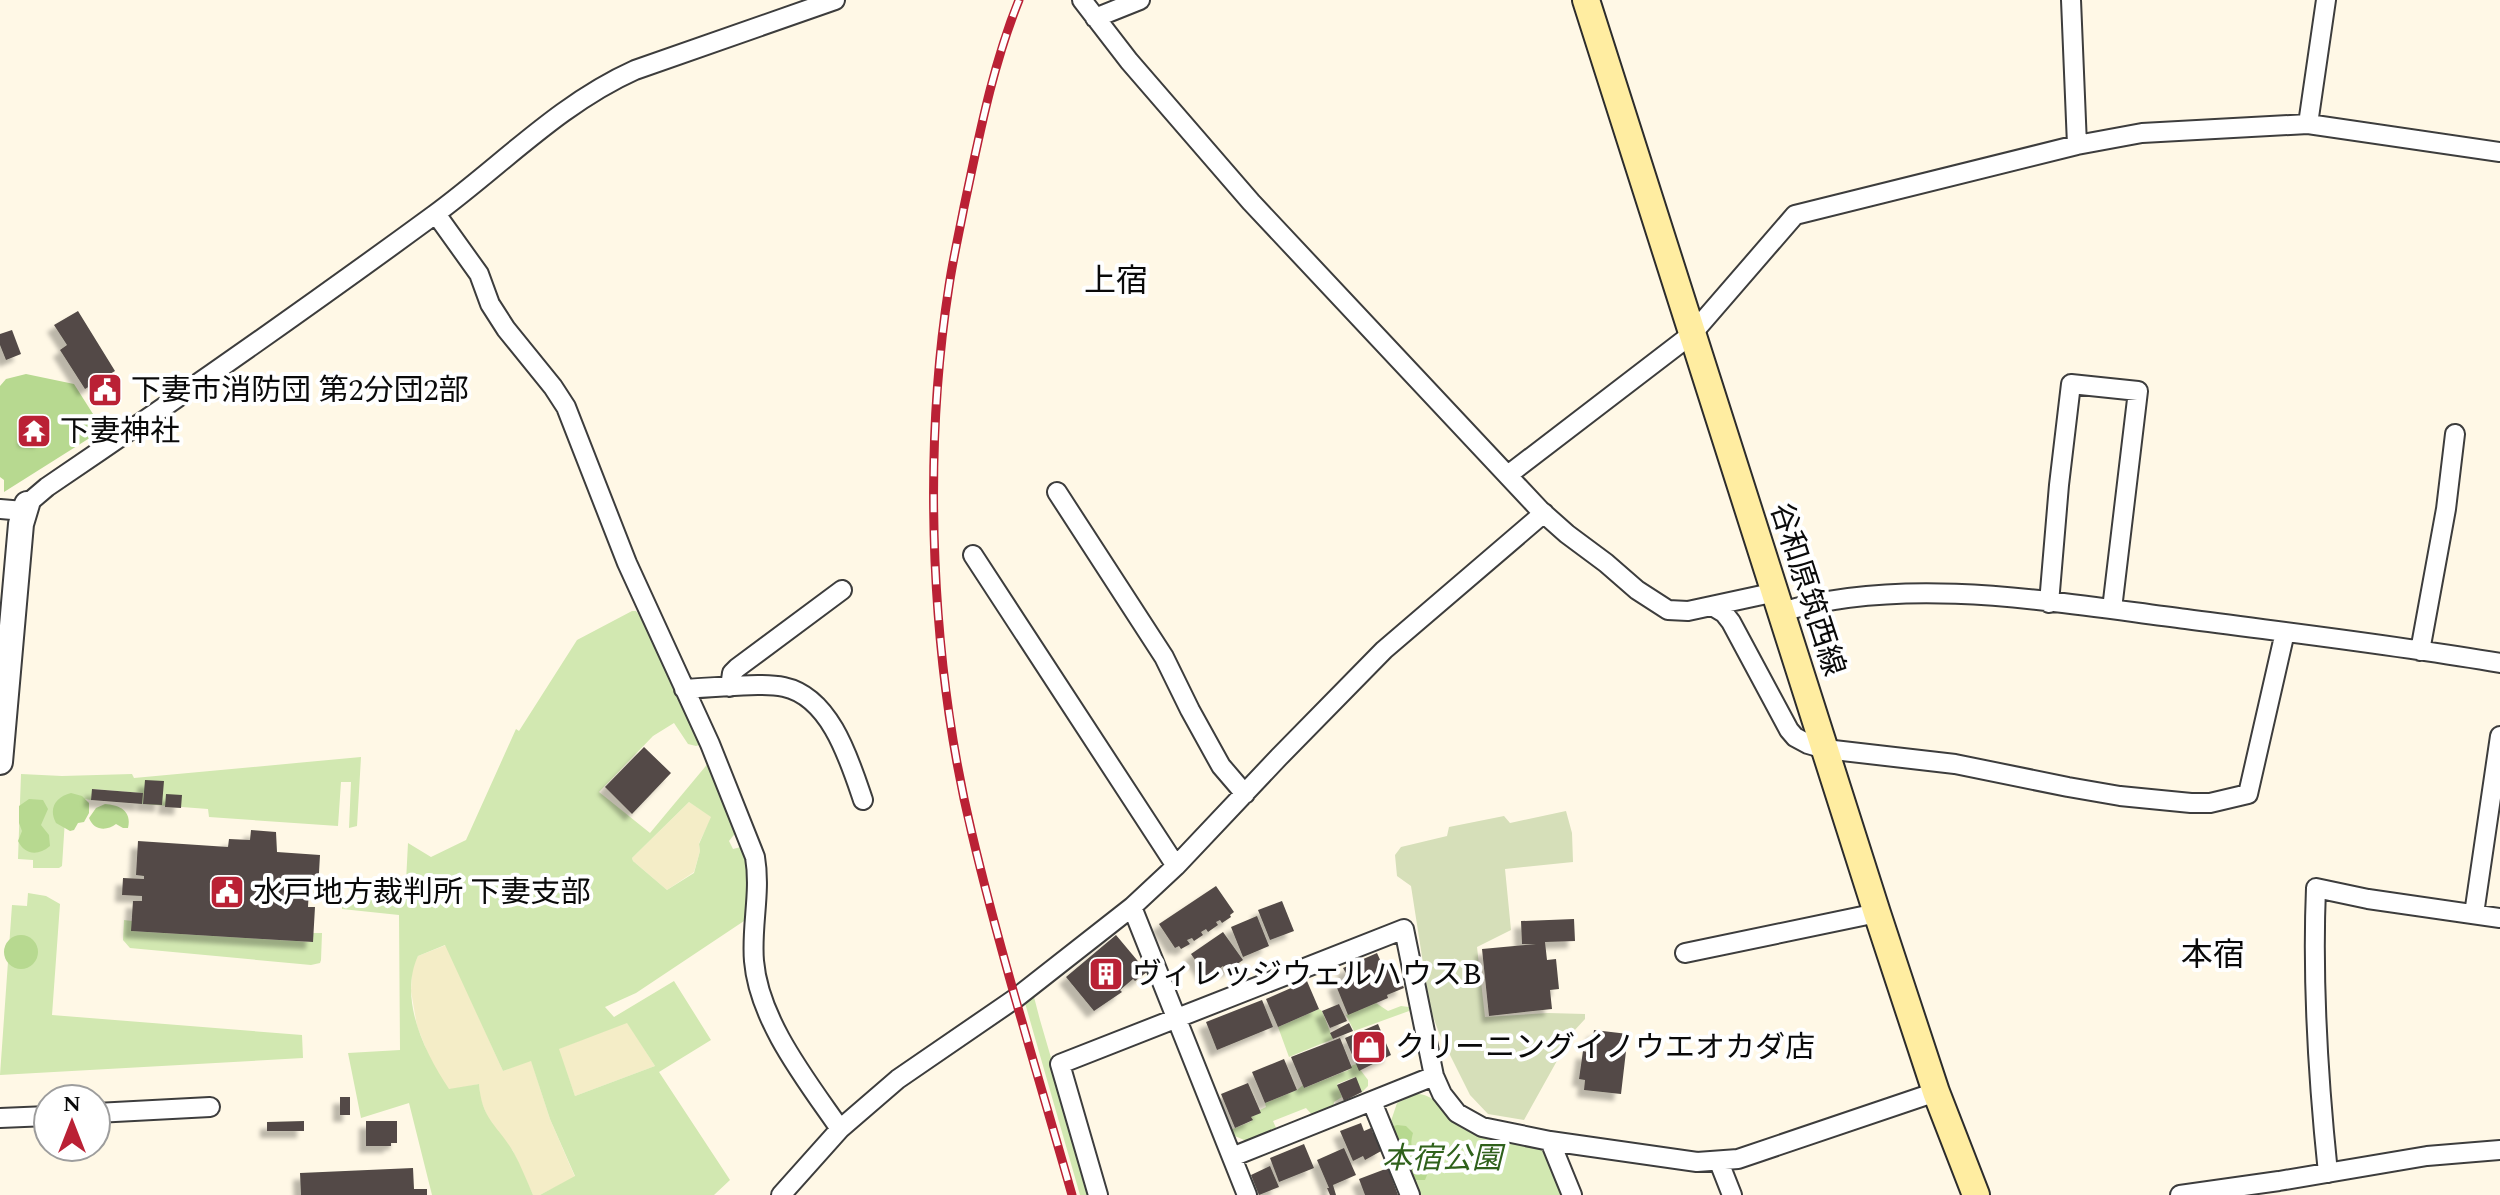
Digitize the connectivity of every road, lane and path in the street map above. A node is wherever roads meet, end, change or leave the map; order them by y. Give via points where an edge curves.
1 (835, 0) edge
2 (1082, 0) edge
3 (1140, 0) edge
4 (1586, 0) edge
5 (2071, 0) edge
6 (2326, 0) edge
7 (1095, 18) junction
8 (2308, 124) junction
9 (2077, 145) junction
10 (2500, 152) edge
11 (436, 214) junction
12 (1692, 334) junction
13 (2455, 434) dead end
14 (1508, 475) junction
15 (1057, 492) dead end
16 (17, 508) edge
17 (1544, 513) junction
18 (973, 555) dead end
19 (842, 590) dead end
20 (1779, 602) junction
21 (2049, 603) junction
22 (1714, 607) junction
23 (2112, 609) junction
24 (2285, 632) junction
25 (4, 648) edge
26 (2420, 651) junction
27 (2500, 663) edge
28 (730, 687) junction
29 (684, 689) junction
30 (2500, 736) edge
31 (1825, 749) junction
32 (0, 762) edge
33 (1245, 794) junction
34 (863, 800) dead end
35 (1176, 866) junction
36 (1132, 907) junction
37 (1877, 913) junction
38 (2474, 914) junction
39 (2500, 918) edge
40 (1685, 953) dead end
41 (1177, 1020) junction
42 (1434, 1076) junction
43 (1936, 1092) junction
44 (1372, 1102) junction
45 (210, 1107) dead end
46 (112, 1112) edge
47 (32, 1117) edge
48 (0, 1118) edge
49 (840, 1129) junction
50 (1550, 1141) junction
51 (2500, 1150) edge
52 (1232, 1157) junction
53 (1719, 1162) junction
54 (2328, 1173) junction
55 (781, 1195) edge
56 (1098, 1195) edge
57 (1247, 1195) edge
58 (1410, 1195) edge
59 (1572, 1195) edge
60 (1732, 1195) edge
61 (1976, 1195) edge
62 (2180, 1195) edge

1 - 11 street via 610,81 555,118
2 - 7 street
3 - 7 street
4 - 12 main road, 谷和原筑西線
5 - 9 street
6 - 8 street
7 - 14 street via 1251,202
8 - 9 street via 2142,133
8 - 10 street
9 - 12 street via 1795,215
11 - 16 street
11 - 29 street via 479,274 506,329 566,407
12 - 14 street
12 - 20 main road, 谷和原筑西線
13 - 26 street
14 - 17 street
15 - 33 street via 1173,671 1221,766
16 - 25 street
17 - 22 street via 1654,603 1677,611
17 - 33 street via 1384,650
18 - 35 street
19 - 28 street via 737,668
20 - 21 street via 1976,595
20 - 22 street
20 - 31 main road, 谷和原筑西線
21 - 23 street
21 - 23 street via 2071,384 2101,386 2138,391
22 - 31 street via 1731,622 1789,730
23 - 24 street
24 - 26 street
24 - 31 street via 2248,794 2229,799 2191,803 2132,797 1970,766
25 - 32 street
26 - 27 street
28 - 29 street
28 - 34 street via 782,686 806,696 837,733
29 - 49 street via 755,857 753,942 762,1000
30 - 38 street
31 - 37 main road, 谷和原筑西線
33 - 35 street
35 - 36 street
36 - 41 street
36 - 49 street via 1016,998 898,1079
37 - 40 street
37 - 43 main road, 谷和原筑西線
38 - 39 street
38 - 54 street via 2316,888 2315,999
41 - 42 street via 1404,929
41 - 52 street
41 - 56 street via 1060,1064
42 - 44 street
42 - 50 street via 1457,1113 1482,1127
43 - 53 street
43 - 61 main road, 谷和原筑西線
44 - 52 street
44 - 58 street
45 - 46 street
47 - 48 street
49 - 55 street
50 - 53 street
50 - 59 street
51 - 54 street
52 - 57 street
53 - 60 street
54 - 62 street

